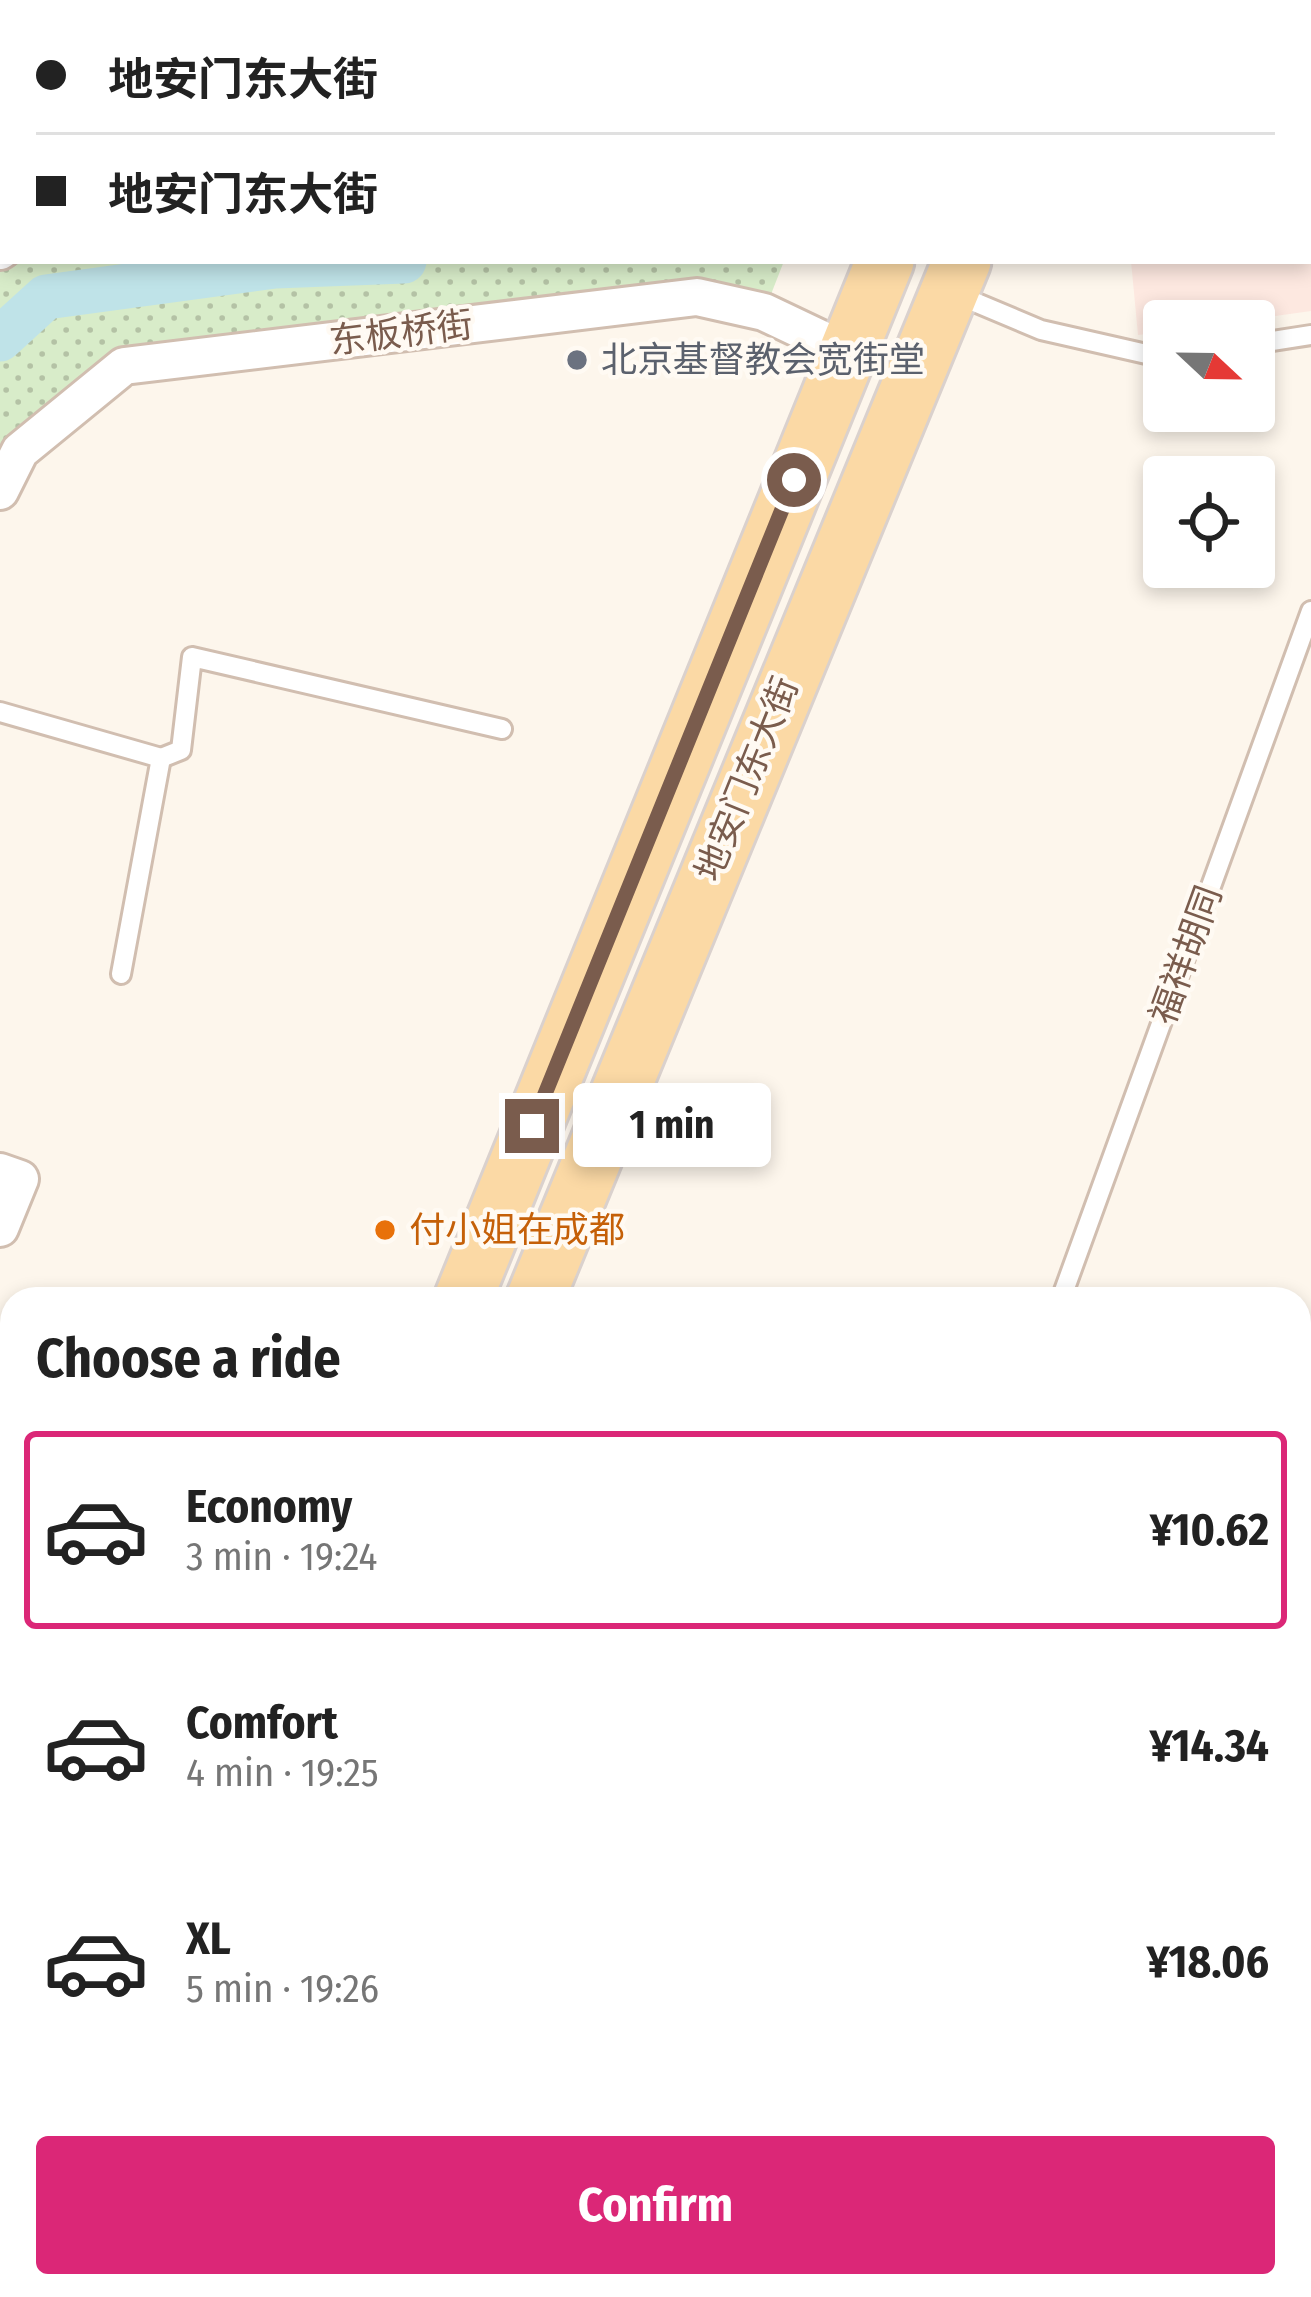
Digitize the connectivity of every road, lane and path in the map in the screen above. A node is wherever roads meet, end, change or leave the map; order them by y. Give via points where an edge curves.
1 (884, 264) edge
2 (955, 276) edge
3 (1311, 334) edge
4 (1275, 340) edge
5 (846, 351) junction
6 (1143, 353) edge
7 (0, 491) edge
8 (1311, 610) edge
9 (0, 712) edge
10 (502, 729) dead end
11 (160, 758) junction
12 (121, 974) dead end
13 (10, 1176) edge
14 (0, 1228) edge
15 (468, 1287) edge
16 (540, 1287) edge
17 (1065, 1287) edge

1 - 5 main road, 地安门东大街
2 - 6 lane via 1041,330
2 - 16 main road, 地安门东大街
3 - 4 lane
5 - 7 street, 东板桥街 via 764,312 697,297 124,367 20,451
5 - 15 main road, 地安门东大街
8 - 17 lane, 福祥胡同
9 - 11 lane
10 - 11 lane via 192,657 181,751
11 - 12 lane
13 - 14 street

